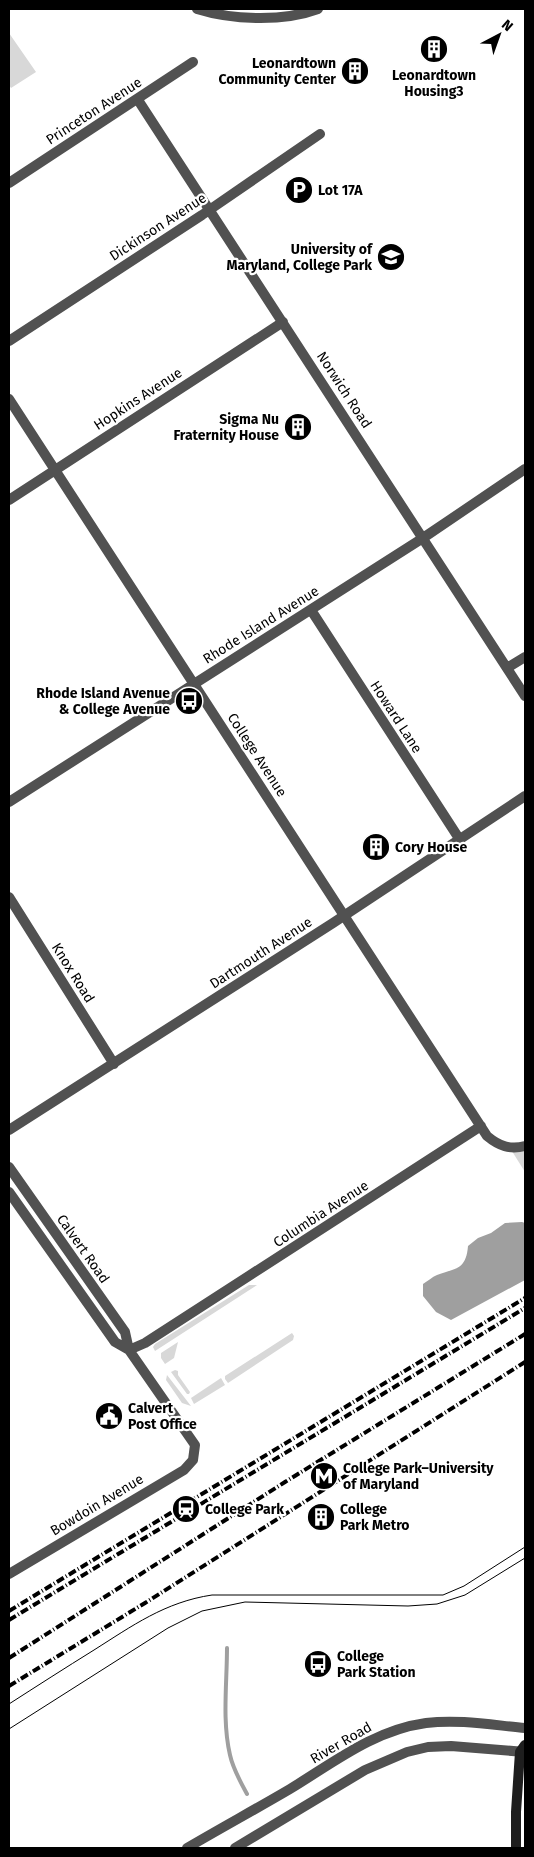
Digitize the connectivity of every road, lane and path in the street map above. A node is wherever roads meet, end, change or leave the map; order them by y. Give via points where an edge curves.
1 (197, 9) edge
2 (318, 9) edge
3 (194, 62) dead end
4 (138, 100) junction
5 (320, 134) dead end
6 (9, 183) edge
7 (210, 209) junction
8 (283, 322) junction
9 (9, 341) edge
10 (9, 399) edge
11 (525, 469) edge
12 (55, 470) junction
13 (9, 500) edge
14 (423, 538) junction
15 (311, 610) junction
16 (525, 656) edge
17 (508, 668) junction
18 (194, 683) junction
19 (525, 696) edge
20 (525, 796) edge
21 (9, 802) edge
22 (460, 840) junction
23 (9, 897) edge
24 (344, 916) junction
25 (114, 1064) junction
26 (482, 1126) junction
27 (9, 1130) edge
28 (525, 1146) edge
29 (9, 1167) edge
30 (9, 1192) edge
31 (129, 1350) junction
32 (194, 1455) joint
33 (9, 1574) edge
34 (525, 1728) edge
35 (523, 1750) edge
36 (187, 1848) edge
37 (235, 1848) edge
38 (516, 1848) edge

1 - 2 street via 260,18
3 - 4 street, Princeton Avenue
4 - 6 street, Princeton Avenue
4 - 7 street, Norwich Road
5 - 7 street, Dickinson Avenue
7 - 8 street, Norwich Road
7 - 9 street, Dickinson Avenue
8 - 12 street, Hopkins Avenue
8 - 14 street, Norwich Road
10 - 12 street, College Avenue
11 - 14 street, Rhode Island Avenue
12 - 13 street, Hopkins Avenue
12 - 18 street, College Avenue
14 - 15 street, Rhode Island Avenue
14 - 17 street, Norwich Road
15 - 18 street, Rhode Island Avenue
15 - 22 street, Howard Lane
16 - 17 street
17 - 19 street, Norwich Road
18 - 21 street, Rhode Island Avenue
18 - 24 street, College Avenue
20 - 22 street, Dartmouth Avenue
22 - 24 street, Dartmouth Avenue
23 - 25 street, Knox Road
24 - 25 street, Dartmouth Avenue
24 - 26 street, College Avenue
25 - 27 street, Dartmouth Avenue
26 - 28 street via 494,1142 503,1147
26 - 31 street, Columbia Avenue via 150,1340
29 - 31 street, Calvert Road via 125,1332
30 - 31 street, Calvert Road via 114,1342
31 - 32 street, Calvert Road via 195,1445
32 - 33 street, Bowdoin Avenue via 184,1470
34 - 36 street, River Road via 440,1722 384,1734
35 - 37 street via 451,1746 407,1752 365,1770
35 - 38 main road via 516,1812

